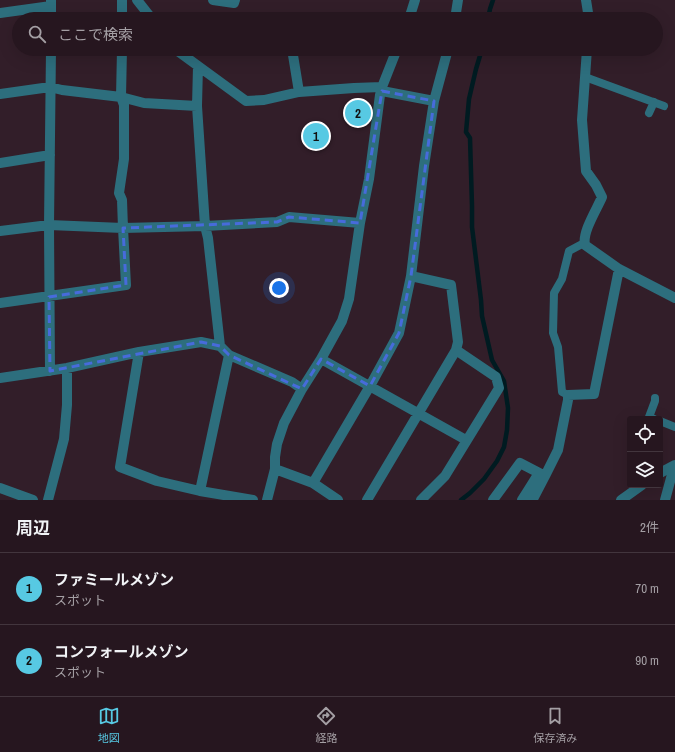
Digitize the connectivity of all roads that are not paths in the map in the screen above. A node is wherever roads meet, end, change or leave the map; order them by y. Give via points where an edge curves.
1 (122, 0) edge
2 (137, 0) edge
3 (213, 0) edge
4 (235, 0) edge
5 (415, 0) edge
6 (458, 0) edge
7 (586, 0) edge
8 (51, 3) edge
9 (122, 12) edge
10 (146, 12) edge
11 (411, 12) edge
12 (456, 12) edge
13 (588, 12) edge
14 (0, 13) edge
15 (51, 56) edge
16 (122, 56) edge
17 (184, 56) edge
18 (293, 56) edge
19 (394, 56) edge
20 (446, 56) edge
21 (586, 56) edge
22 (198, 66) junction
23 (585, 77) junction
24 (50, 87) junction
25 (382, 89) junction
26 (299, 92) junction
27 (0, 94) edge
28 (121, 97) junction
29 (434, 101) junction
30 (654, 102) junction
31 (197, 106) junction
32 (664, 106) dead end
33 (649, 112) dead end
34 (50, 155) junction
35 (0, 163) edge
36 (360, 223) junction
37 (49, 225) junction
38 (205, 226) junction
39 (123, 228) junction
40 (0, 231) edge
41 (584, 243) junction
42 (619, 269) junction
43 (411, 276) junction
44 (49, 297) junction
45 (675, 298) edge
46 (0, 303) edge
47 (220, 346) junction
48 (456, 350) junction
49 (139, 352) junction
50 (229, 355) junction
51 (321, 359) junction
52 (67, 368) junction
53 (50, 370) junction
54 (0, 378) edge
55 (370, 386) junction
56 (302, 389) junction
57 (568, 396) junction
58 (655, 398) dead end
59 (419, 413) junction
60 (649, 416) edge
61 (663, 422) edge
62 (675, 427) edge
63 (466, 440) junction
64 (675, 465) edge
65 (275, 469) junction
66 (675, 469) edge
67 (663, 471) edge
68 (542, 475) junction
69 (313, 483) junction
70 (0, 488) edge
71 (638, 488) edge
72 (200, 491) junction
73 (533, 499) dead end
74 (33, 500) edge
75 (48, 500) edge
76 (253, 500) edge
77 (267, 500) edge
78 (338, 500) edge
79 (367, 500) edge
80 (421, 500) edge
81 (493, 500) edge
82 (522, 500) edge
83 (621, 500) edge
84 (665, 500) edge

1 - 9 street
2 - 10 street
3 - 4 street via 234,4
5 - 11 street
6 - 12 street
7 - 13 street
8 - 14 street
15 - 24 street
16 - 28 street
17 - 22 street
18 - 26 street
19 - 25 street
20 - 29 street
21 - 23 street
22 - 26 street via 246,101 264,100
22 - 31 street
23 - 30 lane
23 - 41 street via 582,120 586,171 602,197 590,221
24 - 27 street
24 - 28 street
24 - 34 street
25 - 26 street via 354,88
25 - 29 street
25 - 36 street
28 - 31 street via 144,103
28 - 39 street via 124,106 124,159 119,193 122,200
29 - 43 street
30 - 32 lane
30 - 33 lane
31 - 38 street
34 - 35 street
34 - 37 street
36 - 38 street via 289,217 277,222
36 - 51 street via 349,299 342,321
37 - 39 street
37 - 40 street
37 - 44 street
38 - 39 street
38 - 47 street
39 - 44 street via 126,285
41 - 42 street
41 - 57 lane via 569,251 562,279 554,293 553,333 558,347 562,392
42 - 45 street
42 - 57 street via 594,394
43 - 48 street via 451,285 458,342
43 - 55 street via 399,333
44 - 46 street
44 - 53 street
47 - 49 street via 201,342
47 - 50 street
48 - 59 street
48 - 63 street via 496,377 499,388
49 - 52 street
49 - 72 street via 120,467 157,481
50 - 56 street via 292,382
50 - 72 street
51 - 55 street
51 - 56 street
52 - 53 street
52 - 75 street via 64,439
53 - 54 street
55 - 59 street
55 - 69 street
56 - 65 street via 284,423 275,457
57 - 68 street via 558,450
58 - 60 lane
59 - 63 street
59 - 79 street
61 - 62 lane
63 - 80 street via 445,476
64 - 67 street
65 - 69 street
65 - 77 street
66 - 84 street
68 - 73 street
68 - 81 street via 520,463
68 - 82 street
69 - 78 street
70 - 74 street
71 - 83 street
72 - 76 street

